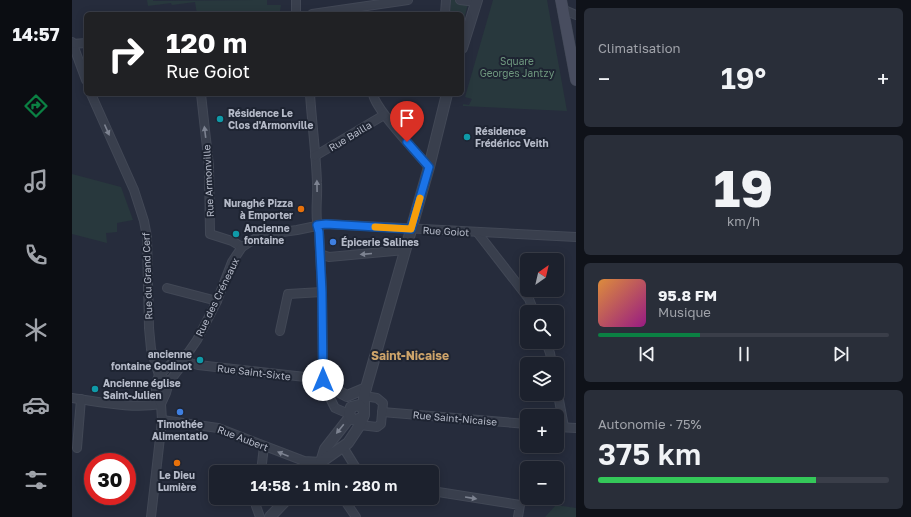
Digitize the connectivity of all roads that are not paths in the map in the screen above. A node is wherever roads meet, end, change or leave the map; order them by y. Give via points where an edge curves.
1 (296, 0) edge
2 (408, 0) edge
3 (446, 0) edge
4 (460, 0) edge
5 (477, 1) edge
6 (562, 5) edge
7 (360, 11) edge
8 (296, 12) edge
9 (344, 12) edge
10 (445, 12) edge
11 (576, 15) edge
12 (464, 42) edge
13 (72, 43) edge
14 (84, 43) edge
15 (84, 75) edge
16 (576, 80) edge
17 (92, 96) edge
18 (201, 96) edge
19 (310, 96) edge
20 (372, 96) edge
21 (447, 96) edge
22 (384, 115) junction
23 (315, 156) junction
24 (429, 167) junction
25 (317, 225) junction
26 (411, 229) junction
27 (477, 232) junction
28 (576, 237) edge
29 (242, 247) junction
30 (405, 250) junction
31 (320, 254) junction
32 (167, 288) dead end
33 (322, 292) junction
34 (217, 301) junction
35 (531, 305) edge
36 (280, 331) dead end
37 (188, 353) junction
38 (185, 362) junction
39 (159, 375) junction
40 (323, 380) junction
41 (169, 382) junction
42 (365, 392) junction
43 (72, 398) edge
44 (81, 399) junction
45 (160, 404) junction
46 (351, 412) junction
47 (382, 412) junction
48 (362, 417) junction
49 (162, 420) junction
50 (520, 423) edge
51 (564, 427) edge
52 (576, 428) edge
53 (264, 446) junction
54 (343, 447) junction
55 (77, 448) dead end
56 (321, 462) junction
57 (262, 465) edge
58 (318, 465) edge
59 (352, 465) edge
60 (439, 492) edge
61 (256, 505) edge
62 (281, 505) edge
63 (348, 505) edge
64 (151, 517) edge
65 (260, 517) edge
66 (270, 517) edge
67 (356, 517) edge
68 (518, 517) edge

1 - 8 street
2 - 7 street
3 - 10 street
4 - 5 street
5 - 12 street
6 - 11 street
6 - 16 main road
7 - 9 street
13 - 14 street
13 - 15 street
17 -> 39 street, Rue du Grand Cerf via 134,190 144,221 151,349
29 -> 18 street, Rue Armonville via 232,240 210,234 210,166
19 - 23 street
20 - 22 street
21 - 24 street
22 - 23 street, Rue Bailla
22 - 24 street
25 -> 23 street
24 - 26 street
25 - 26 street, Rue Goiot
25 - 29 street, Rue des Créneaux via 262,235
25 - 31 street
26 - 27 street, Rue Goiot
26 - 30 street
27 - 28 street, Rue Goiot
27 - 35 street
29 - 34 street, Rue des Créneaux via 232,262
30 -> 31 street via 329,257
30 - 42 street
31 - 33 street
32 - 34 street
33 - 36 street via 288,294
33 - 40 street
34 - 37 street, Rue des Créneaux
37 - 38 street
37 - 39 street
38 - 40 street, Rue Saint-Sixte
38 - 41 street
39 - 41 street
39 - 45 street via 156,394
40 - 42 street via 326,385 347,396
40 - 46 street via 335,408
41 - 45 street
42 - 46 street
42 - 47 street via 383,403
42 - 48 street
43 - 44 street
44 - 45 street via 147,407
44 - 55 street
45 - 49 street
46 - 48 street via 356,420
46 - 48 street via 359,405
46 -> 56 street via 325,449
47 - 48 street via 381,424 377,427
47 - 50 street, Rue Saint-Nicaise
48 - 54 street via 348,443
49 - 53 street, Rue Aubert via 218,428
49 - 64 street
51 - 52 street
56 -> 53 street, Rue Aubert via 304,462
53 - 57 street
54 - 56 street
54 - 59 street
56 - 58 street
60 -> 68 street via 520,506
61 - 65 street
62 - 66 street
63 - 67 street

